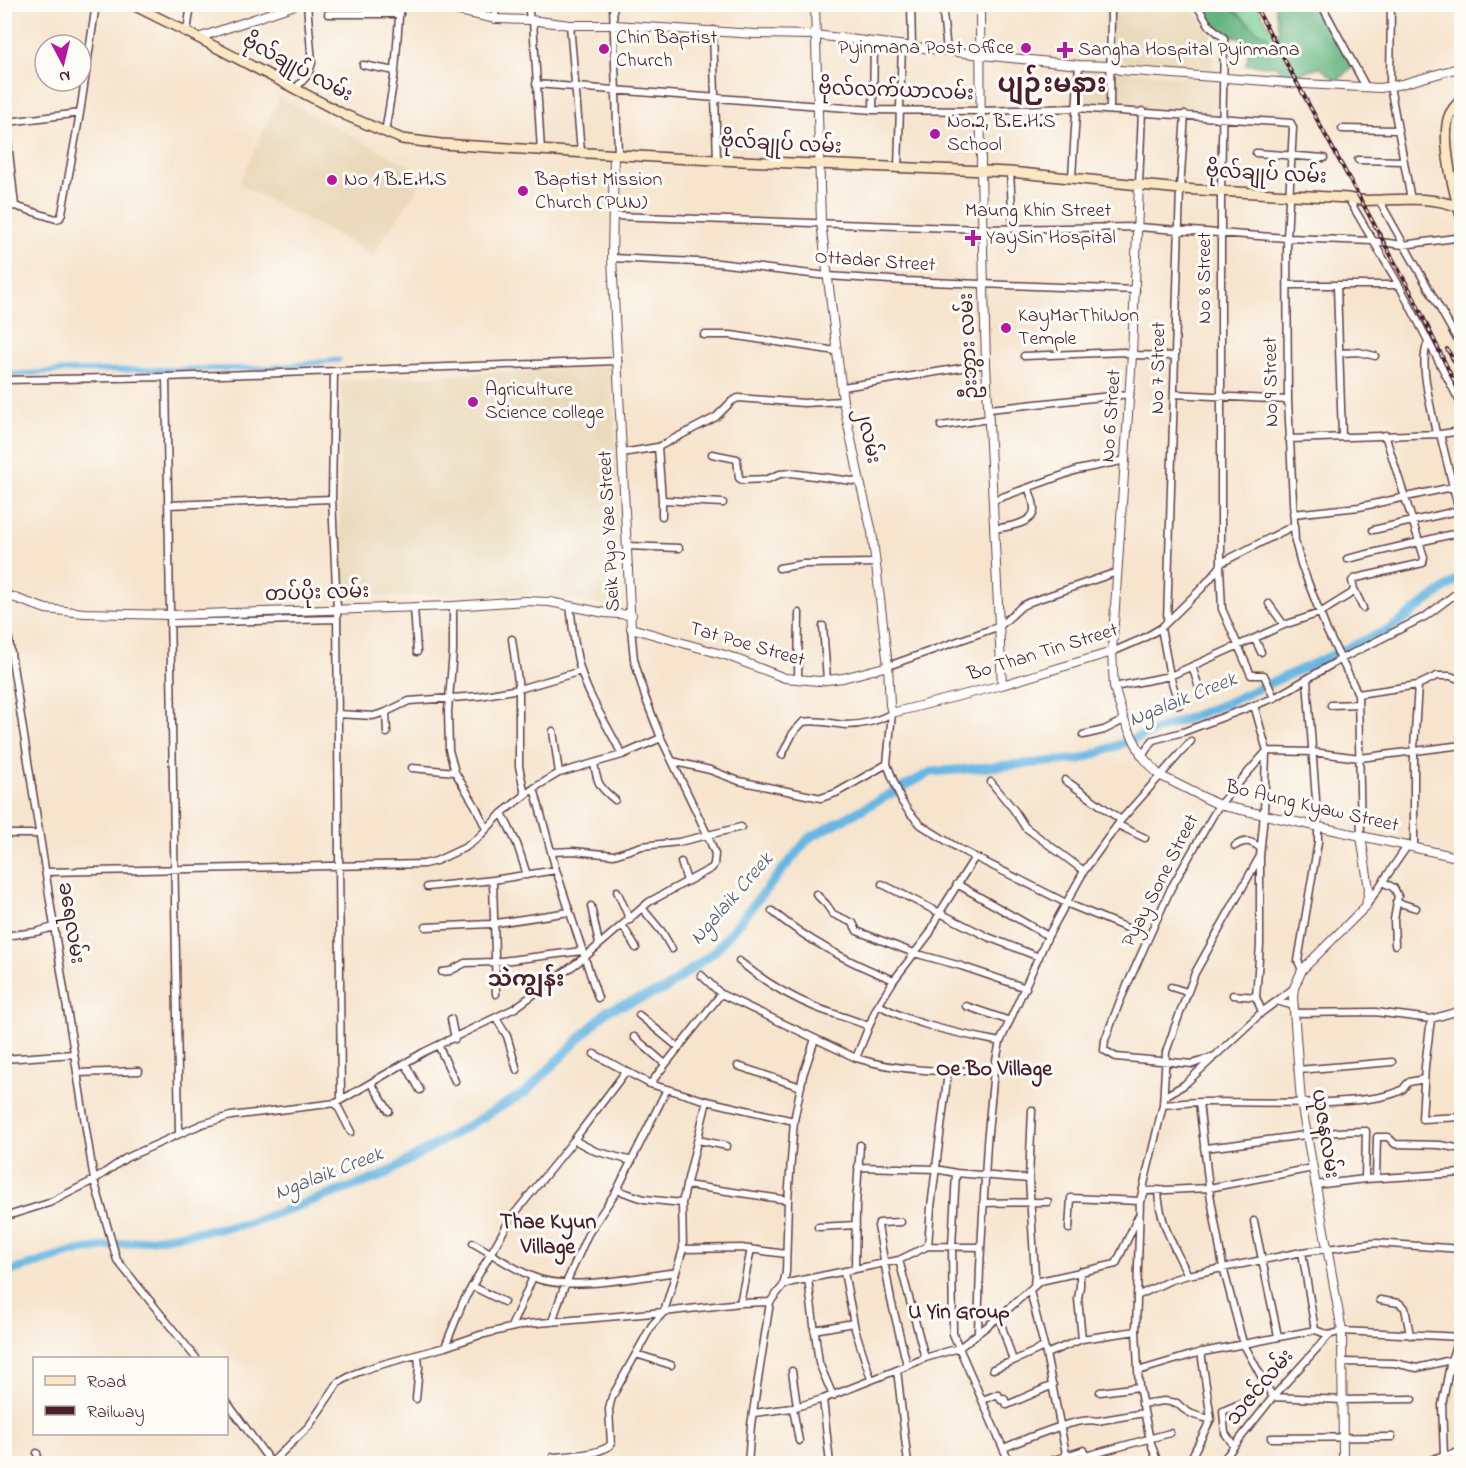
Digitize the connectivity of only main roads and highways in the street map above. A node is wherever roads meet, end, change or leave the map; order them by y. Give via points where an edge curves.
1 (131, 4) edge
2 (1461, 99) edge
3 (1459, 202) edge
4 (1461, 219) edge

1 - 3 main road, ဗိုလ်ချုပ် လမ်း via 345,115 402,139 717,160 1010,172 1361,202
2 - 3 main road via 1448,119 1447,146
3 - 4 main road

